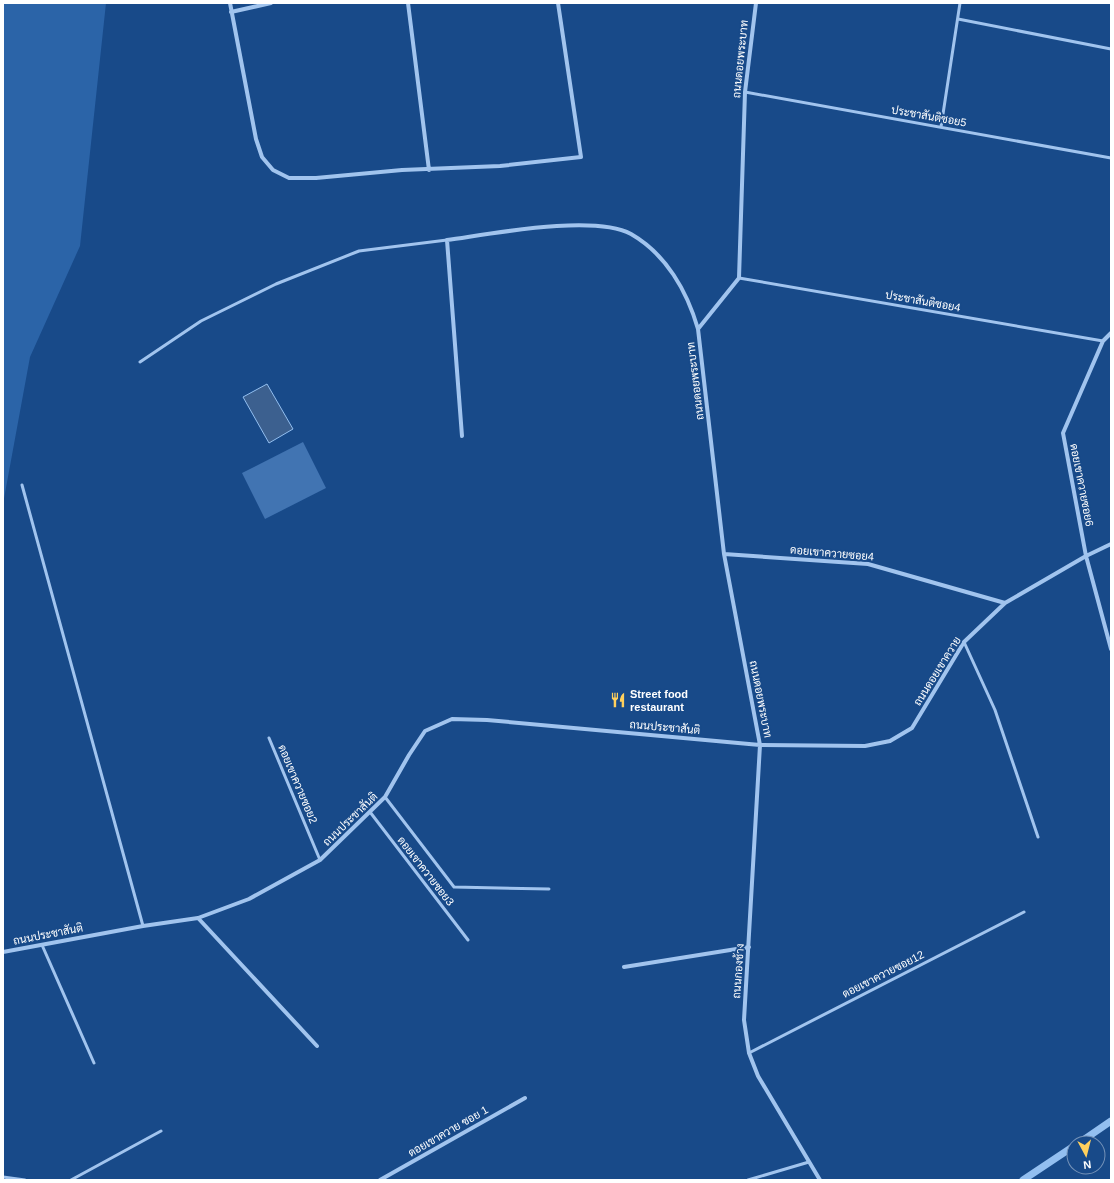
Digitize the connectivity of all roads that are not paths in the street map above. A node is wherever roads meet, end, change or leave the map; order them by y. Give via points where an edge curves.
1 (230, 3) edge
2 (271, 3) edge
3 (408, 3) edge
4 (558, 3) edge
5 (756, 3) edge
6 (960, 3) edge
7 (231, 12) junction
8 (958, 19) junction
9 (1111, 49) edge
10 (745, 92) junction
11 (941, 127) junction
12 (1111, 158) edge
13 (429, 170) junction
14 (447, 240) junction
15 (739, 278) junction
16 (698, 328) junction
17 (1111, 333) edge
18 (1104, 341) junction
19 (140, 362) dead end
20 (462, 436) dead end
21 (22, 485) dead end
22 (1111, 544) edge
23 (724, 554) junction
24 (1086, 556) junction
25 (1005, 603) junction
26 (964, 642) junction
27 (1111, 649) edge
28 (269, 738) dead end
29 (760, 745) junction
30 (386, 797) junction
31 (370, 812) junction
32 (1038, 838) dead end
33 (320, 860) junction
34 (549, 889) dead end
35 (1024, 912) dead end
36 (198, 918) junction
37 (143, 926) junction
38 (468, 940) dead end
39 (42, 945) junction
40 (749, 947) junction
41 (3, 952) edge
42 (624, 967) dead end
43 (317, 1046) dead end
44 (749, 1053) junction
45 (94, 1063) dead end
46 (525, 1098) dead end
47 (161, 1131) dead end
48 (809, 1162) junction
49 (3, 1177) edge
50 (25, 1180) edge
51 (71, 1180) edge
52 (380, 1180) edge
53 (748, 1180) edge
54 (820, 1180) edge

1 - 7 street
2 - 7 street
3 - 13 street
4 - 13 street via 581,157 500,166
5 - 10 street, ถนนดอยพระบาท
6 - 8 lane
7 - 13 street via 256,139 262,157 274,170 289,178
8 - 9 lane
8 - 11 lane
10 - 11 lane, ประชาสันติซอย5
10 - 15 street, ถนนดอยพระบาท
11 - 12 lane, ประชาสันติซอย5
14 - 16 street via 555,226 600,226 630,234 656,253 675,276 691,304
14 - 19 lane via 359,251 276,284 201,321
14 - 20 street
15 - 16 street, ถนนดอยพระบาท
15 - 18 lane, ประชาสันติซอย4
16 - 23 street, ถนนดอยพระบาท
17 - 18 street, ดอยเขาควายซอย6
18 - 24 street, ดอยเขาควายซอย6 via 1063,433
21 - 37 lane
22 - 24 street, ถนนดอยเขาควาย
23 - 25 street, ดอยเขาควายซอย4 via 868,564
23 - 29 street, ถนนดอยพระบาท
24 - 25 street, ถนนดอยเขาควาย
24 - 27 street, ดอยเขาควายซอย6
25 - 26 street, ถนนดอยเขาควาย
26 - 29 street, ถนนดอยเขาควาย via 912,728 890,741 865,746
26 - 32 lane via 995,710
28 - 33 lane, ดอยเขาควายซอย2
29 - 30 street, ถนนประชาสันติ via 452,719 425,731
29 - 40 street, ถนนกองช้าง
30 - 31 street, ถนนประชาสันติ
30 - 34 lane via 454,887
31 - 33 street, ถนนประชาสันติ
31 - 38 lane, ดอยเขาควายซอย3
33 - 36 street, ถนนประชาสันติ via 249,899
35 - 44 lane, ดอยเขาควายซอย12
36 - 37 street, ถนนประชาสันติ
36 - 43 street
37 - 39 street, ถนนประชาสันติ
39 - 41 street, ถนนประชาสันติ
39 - 45 lane
40 - 42 street
40 - 44 street, ถนนกองช้าง via 744,1020
44 - 48 street, ถนนกองช้าง via 758,1076
46 - 52 street, ดอยเขาควาย ซอย 1
47 - 51 lane
48 - 53 lane
48 - 54 street, ถนนกองช้าง
49 - 50 lane

